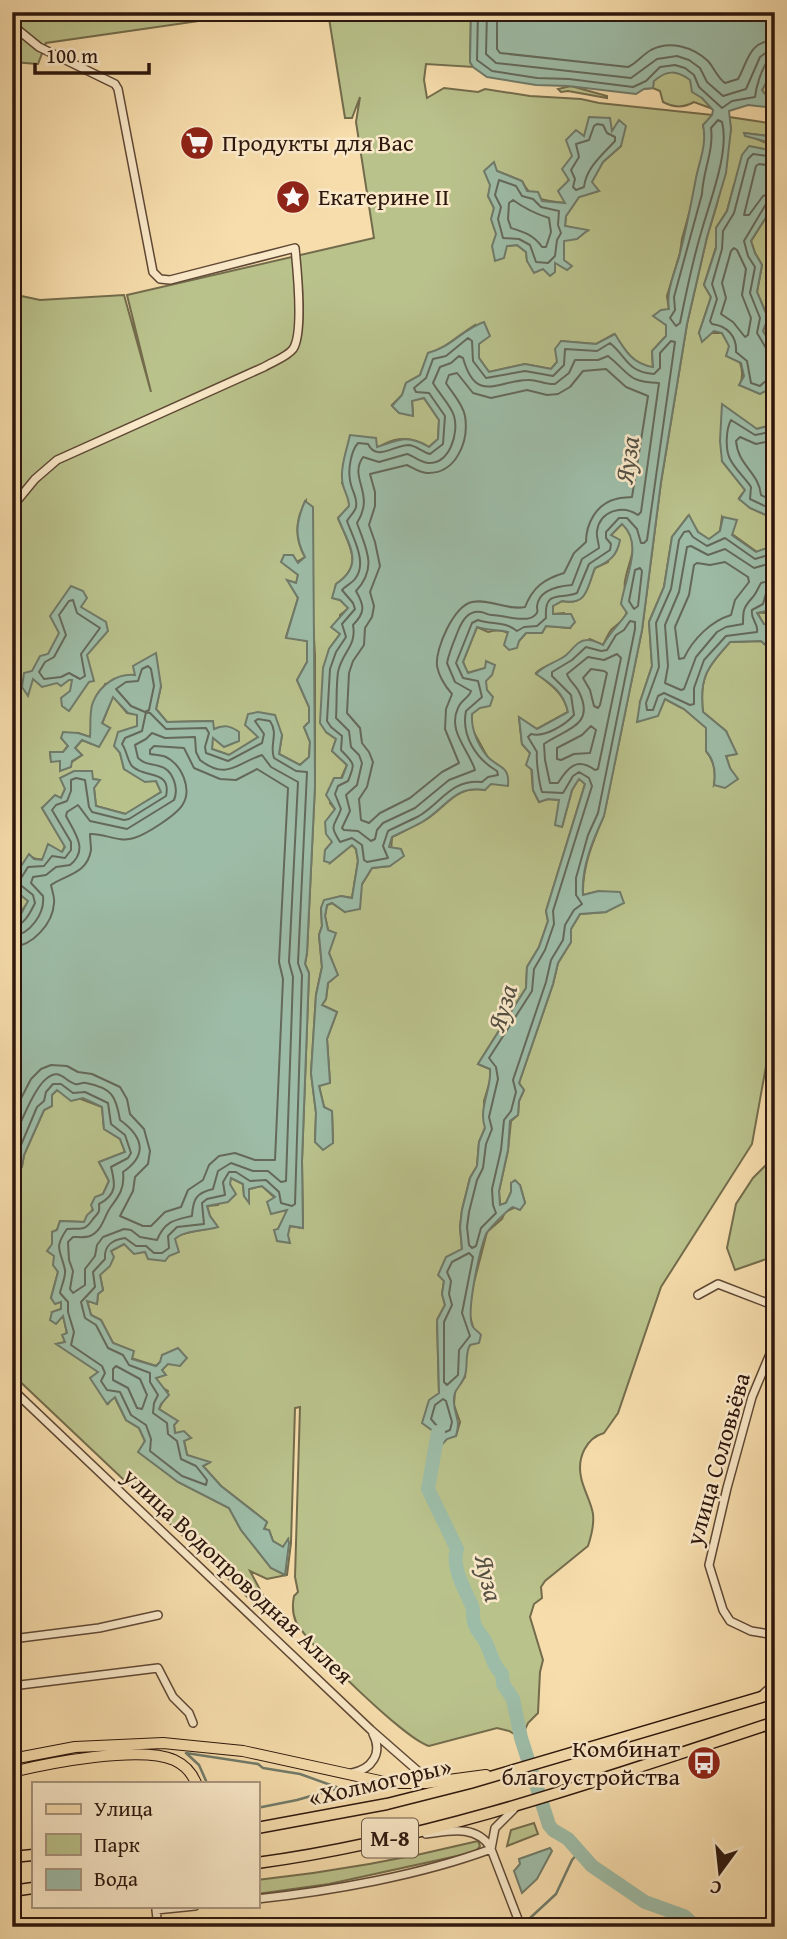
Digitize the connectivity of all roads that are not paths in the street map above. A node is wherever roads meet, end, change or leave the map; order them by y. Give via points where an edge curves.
1 (12, 25) edge
2 (12, 507) edge
3 (698, 1295) dead end
4 (775, 1307) edge
5 (775, 1342) edge
6 (12, 1388) edge
7 (158, 1615) dead end
8 (775, 1635) edge
9 (12, 1639) edge
10 (775, 1683) edge
11 (12, 1686) edge
12 (775, 1693) edge
13 (758, 1698) junction
14 (775, 1722) edge
15 (193, 1723) dead end
16 (371, 1730) junction
17 (12, 1759) edge
18 (511, 1771) junction
19 (12, 1772) edge
20 (347, 1774) junction
21 (444, 1781) junction
22 (195, 1782) edge
23 (521, 1804) junction
24 (259, 1828) edge
25 (394, 1838) junction
26 (491, 1849) junction
27 (32, 1855) edge
28 (12, 1857) edge
29 (259, 1863) edge
30 (32, 1890) edge
31 (32, 1890) edge
32 (12, 1891) edge
33 (12, 1897) edge
34 (259, 1899) edge
35 (176, 1908) edge
36 (158, 1927) edge
37 (521, 1927) edge

1 - 2 street via 39,47 118,89 153,272 160,279 170,281 295,248 298,284 298,328 290,352 57,460
3 - 4 street via 718,1284
5 - 8 street, улица Соловьёва via 752,1397 709,1565 730,1621
6 - 16 street, улица Водопроводная Аллея
7 - 9 street
10 - 13 street
11 - 15 street via 158,1668
12 - 13 highway, М-8
13 - 18 highway, М-8
14 - 23 highway, М-8
16 - 20 street via 377,1748 373,1762 362,1771
16 - 21 street, улица Водопроводная Аллея via 425,1777
17 - 20 main road via 75,1747 163,1742 243,1751
18 - 21 main road
18 - 24 highway, «Холмогоры» / М-8 via 387,1804
19 - 22 main road via 77,1759 152,1755 186,1767
20 - 21 main road via 408,1784
23 - 25 highway, М-8
23 - 26 street via 495,1828
25 - 26 street via 465,1831 482,1837
25 - 29 highway, М-8
26 - 34 street via 404,1873
26 - 37 street
27 - 28 highway
30 - 32 highway
31 - 33 main road
35 - 36 street via 156,1910

